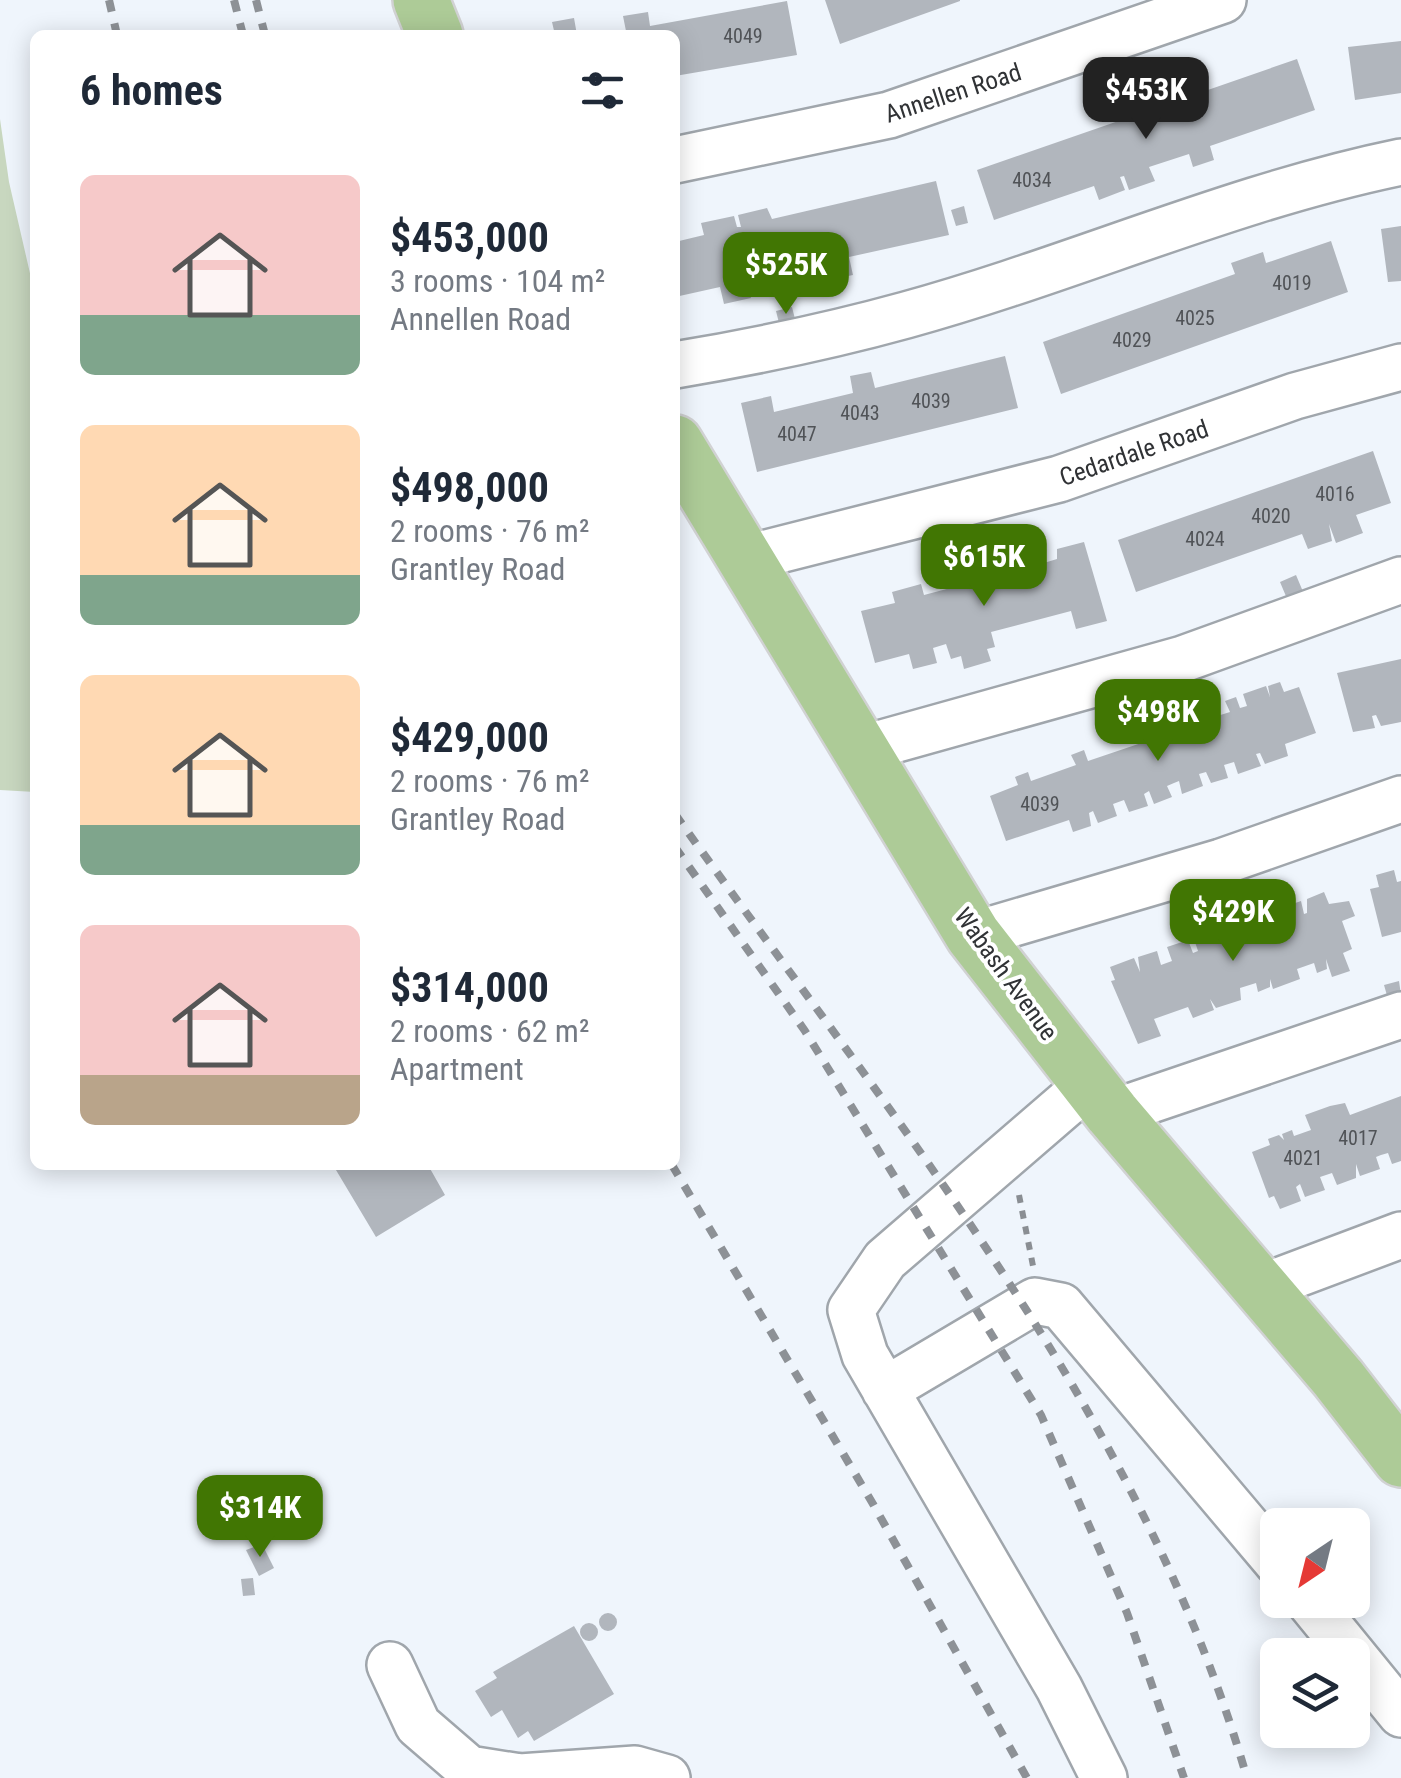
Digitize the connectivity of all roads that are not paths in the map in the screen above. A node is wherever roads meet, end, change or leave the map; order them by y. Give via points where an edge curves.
1 (421, 0) edge
2 (1223, 0) edge
3 (433, 30) edge
4 (680, 159) edge
5 (1401, 162) edge
6 (680, 364) edge
7 (1401, 368) edge
8 (680, 451) edge
9 (747, 558) junction
10 (1401, 580) edge
11 (861, 749) junction
12 (1401, 799) edge
13 (973, 935) junction
14 (1401, 1015) edge
15 (1100, 1099) junction
16 (1401, 1234) edge
17 (1260, 1288) junction
18 (885, 1390) junction
19 (1395, 1442) edge
20 (1260, 1541) edge
21 (1323, 1618) edge
22 (390, 1665) dead end
23 (1401, 1714) edge
24 (667, 1778) edge
25 (1104, 1778) edge

1 - 3 main road
2 - 4 street, Annellen Road via 889,115
5 - 6 street via 1262,195 907,315
7 - 9 street, Cedardale Road via 1296,396 1043,484
8 - 9 main road, Wabash Avenue
9 - 11 main road, Wabash Avenue
10 - 11 street via 1167,664
11 - 13 main road, Wabash Avenue
12 - 13 street via 1221,862
13 - 15 main road, Wabash Avenue
14 - 15 street
15 - 17 main road, Wabash Avenue
15 - 18 street via 1010,1152 863,1286 851,1310 854,1330
16 - 17 street
17 - 19 main road, Wabash Avenue
18 - 20 street via 1040,1301 1061,1306
18 - 25 street
21 - 23 street
22 - 24 street via 418,1725 470,1769 520,1777 636,1769

